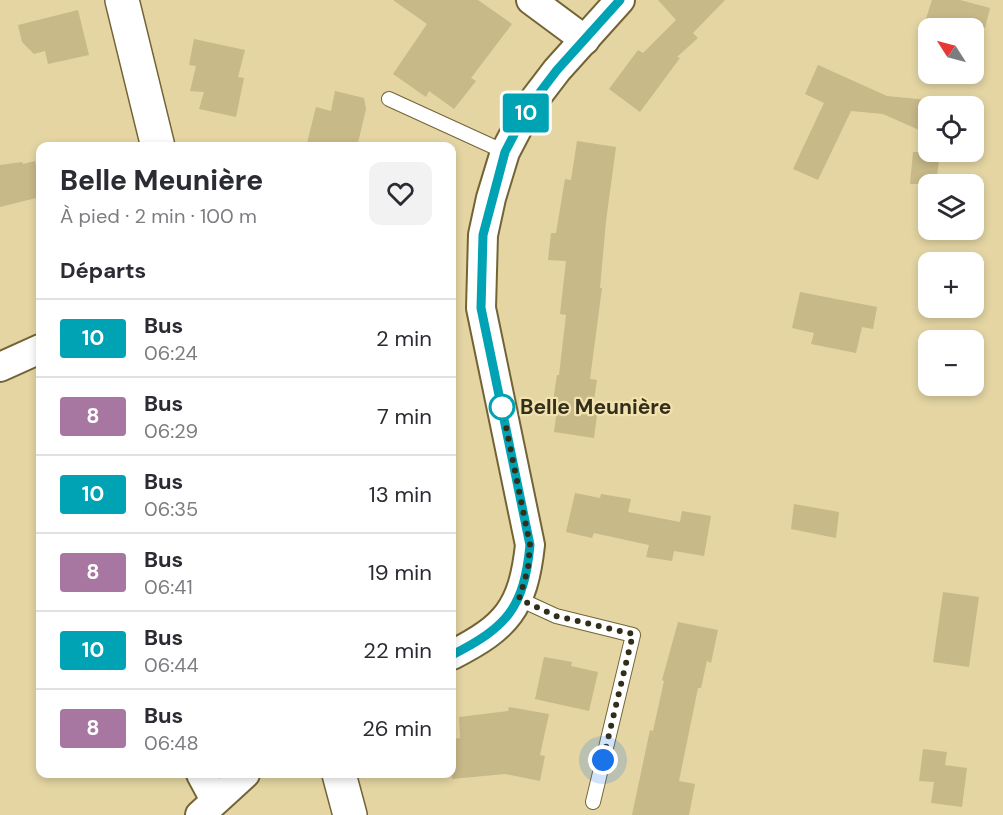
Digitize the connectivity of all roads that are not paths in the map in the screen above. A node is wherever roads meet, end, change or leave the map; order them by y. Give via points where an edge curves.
1 (122, 0) edge
2 (531, 0) edge
3 (620, 0) edge
4 (585, 40) junction
5 (389, 99) dead end
6 (157, 142) edge
7 (505, 152) junction
8 (36, 351) edge
9 (0, 367) edge
10 (519, 599) junction
11 (456, 653) edge
12 (202, 778) edge
13 (240, 778) edge
14 (340, 778) edge
15 (593, 802) dead end
16 (207, 807) edge
17 (350, 815) edge

1 - 6 street
2 - 4 street
3 - 4 street
4 - 7 street via 528,108
5 - 7 lane
7 - 10 street via 483,235 481,308 530,545
8 - 9 street
10 - 11 street via 502,623
10 - 15 lane via 556,616 633,634
12 - 16 street
13 - 16 street
14 - 17 street

